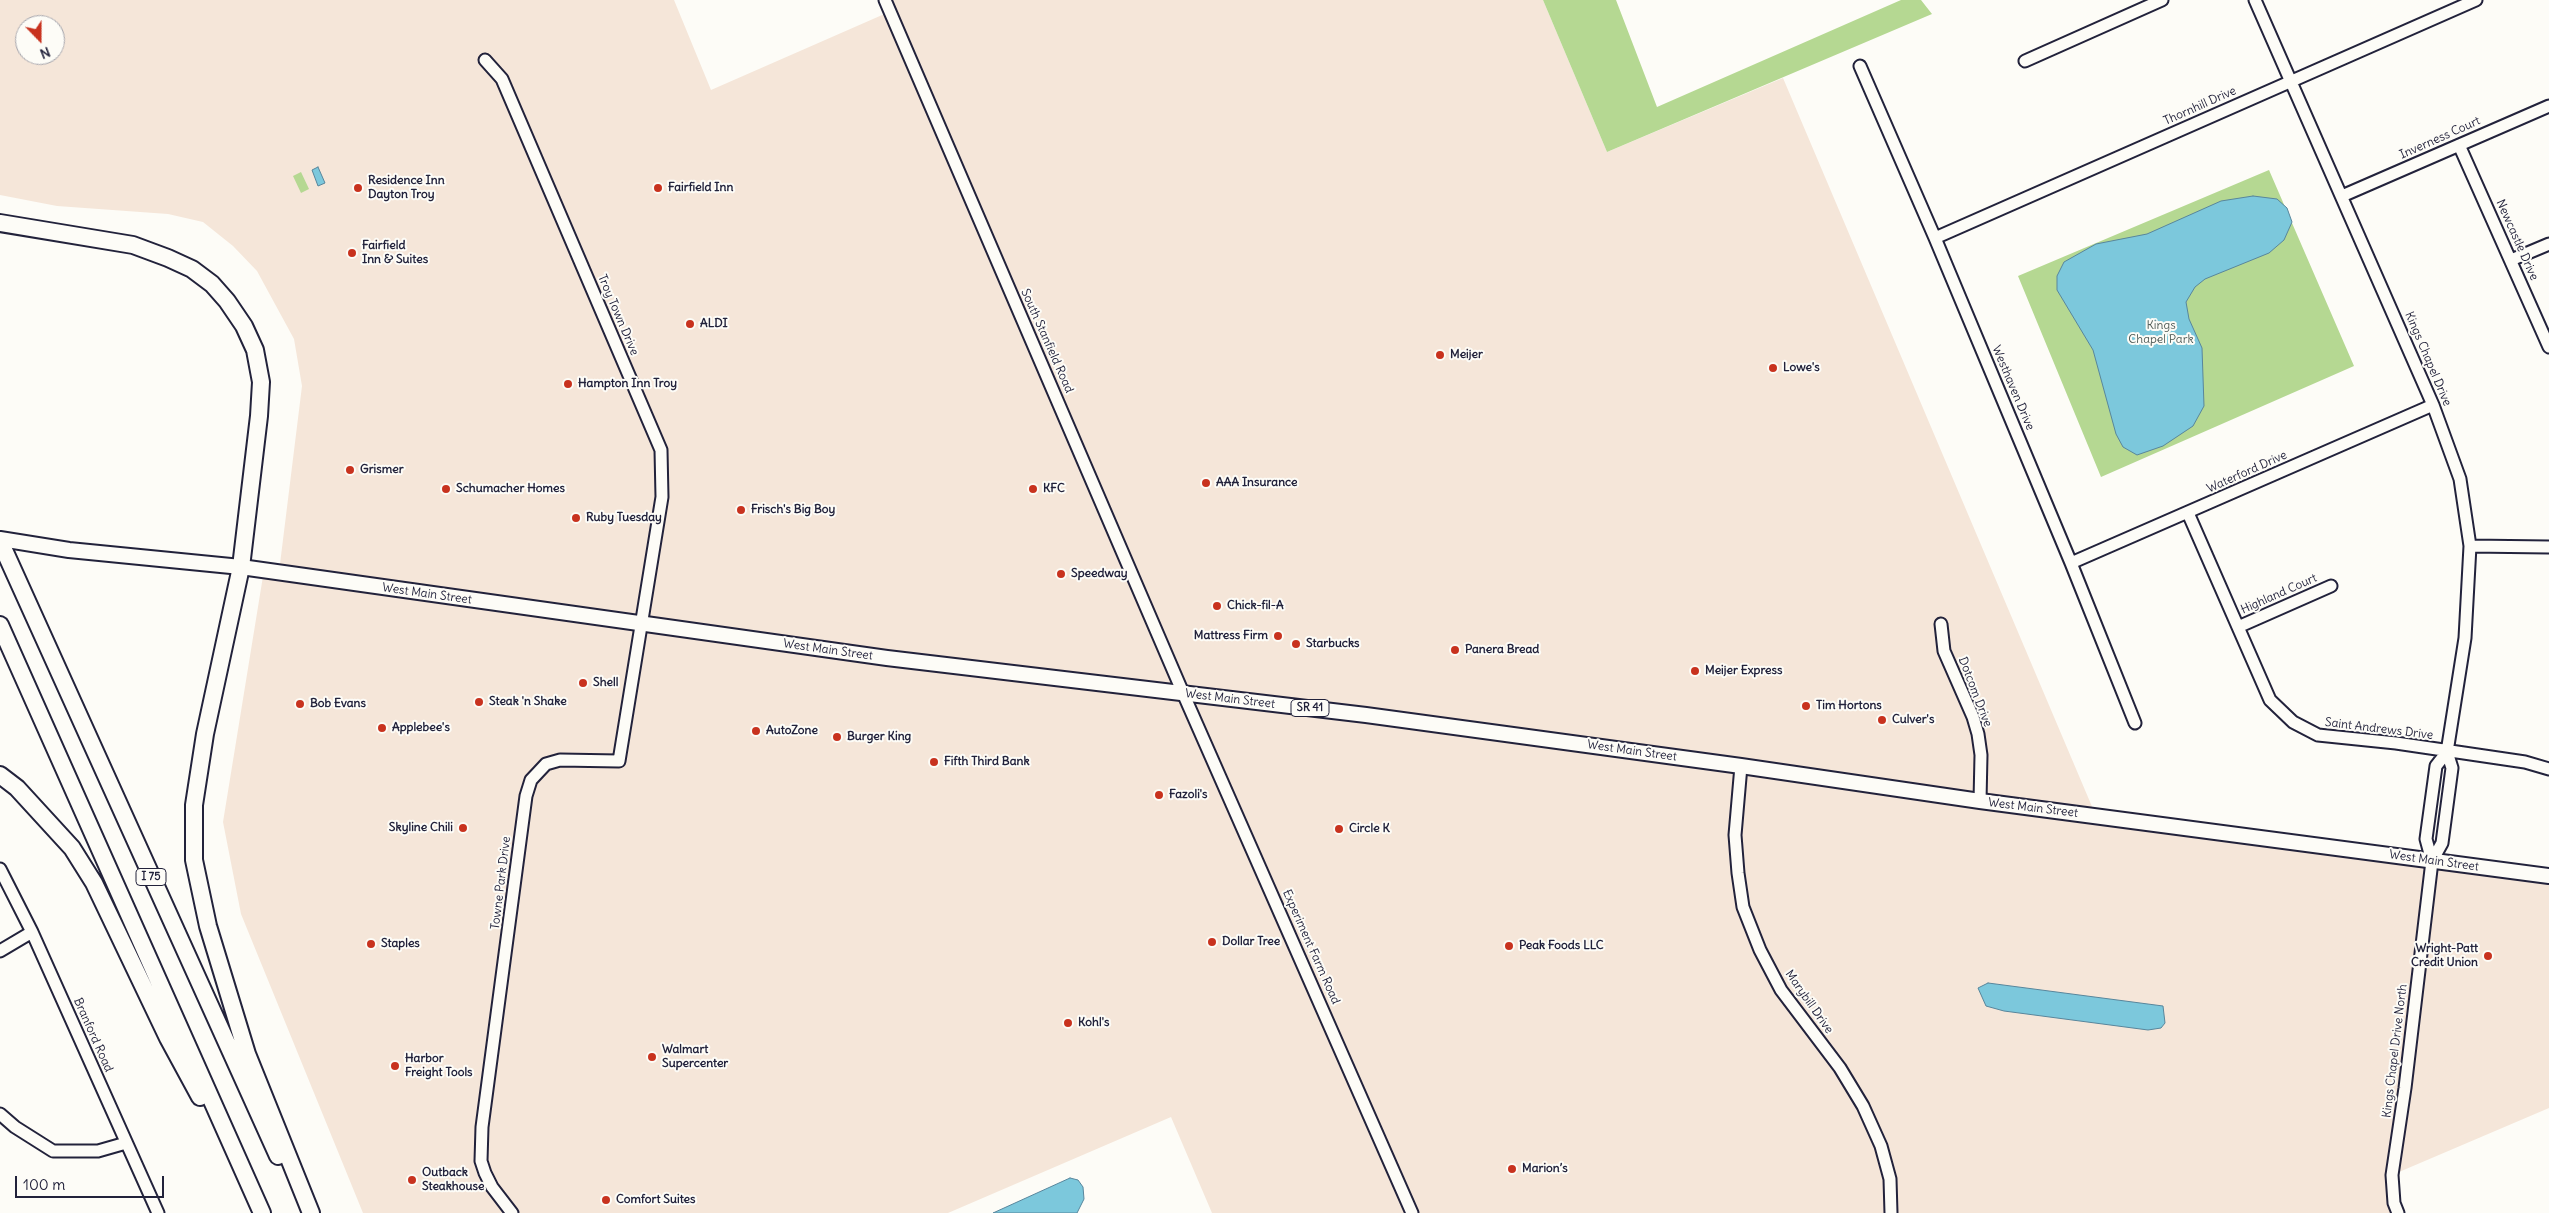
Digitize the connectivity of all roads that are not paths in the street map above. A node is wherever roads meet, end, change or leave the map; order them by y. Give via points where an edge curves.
1 (885, 0) edge
2 (2162, 0) edge
3 (2255, 0) edge
4 (2476, 0) edge
5 (486, 60) dead end
6 (2025, 60) dead end
7 (1860, 66) dead end
8 (2290, 82) junction
9 (2549, 106) edge
10 (2459, 145) junction
11 (2342, 196) junction
12 (0, 222) edge
13 (1935, 238) junction
14 (2549, 244) edge
15 (2511, 260) junction
16 (2549, 346) edge
17 (2433, 405) junction
18 (2188, 513) junction
19 (0, 540) edge
20 (2470, 546) junction
21 (2549, 547) edge
22 (2071, 563) junction
23 (241, 567) junction
24 (2331, 586) dead end
25 (641, 624) junction
26 (1941, 624) dead end
27 (0, 625) edge
28 (2238, 627) junction
29 (1183, 693) junction
30 (2135, 723) dead end
31 (2447, 752) junction
32 (1741, 766) junction
33 (2549, 769) edge
34 (0, 775) edge
35 (1980, 801) junction
36 (2432, 861) junction
37 (0, 869) edge
38 (2549, 876) edge
39 (32, 932) junction
40 (0, 951) edge
41 (0, 1114) edge
42 (126, 1143) junction
43 (158, 1213) edge
44 (262, 1213) edge
45 (304, 1213) edge
46 (311, 1213) edge
47 (512, 1213) edge
48 (1412, 1213) edge
49 (1891, 1213) edge
50 (2398, 1213) edge

1 - 29 street, South Stanfield Road
2 - 6 street
3 - 8 street, Kings Chapel Drive
4 - 8 street, Thornhill Drive
5 - 25 street, Troy Town Drive via 502,79 661,450 662,497
7 - 13 street, Westhaven Drive
8 - 11 street, Kings Chapel Drive
8 - 13 street, Thornhill Drive
9 - 10 street, Inverness Court
10 - 11 street, Inverness Court
10 - 15 street, Newcastle Drive
11 - 17 street, Kings Chapel Drive
12 - 23 highway via 133,245 192,269 227,301 255,350 261,382
13 - 22 street, Westhaven Drive
14 - 15 street
15 - 16 street, Newcastle Drive
17 - 18 street, Waterford Drive
17 - 20 street, Kings Chapel Drive via 2460,480
18 - 22 street, Waterford Drive
18 - 28 street, Saint Andrews Drive
19 - 23 main road, West Main Street / SR 41
19 - 45 highway, I 75
20 - 21 street
20 - 31 street, Kings Chapel Drive via 2465,638
22 - 30 street, Westhaven Drive
23 - 25 main road, West Main Street / SR 41
23 - 46 highway via 205,734 194,805 194,860 208,926 247,1054
24 - 28 street, Highland Court
25 - 29 main road, West Main Street / SR 41 via 887,658
25 - 47 street, Towne Park Drive via 619,761 560,760 546,764 531,780 526,796 482,1127 481,1161 485,1173
26 - 35 street, Dotcom Drive via 1944,652 1978,734
27 - 44 highway, I 75
28 - 31 street, Saint Andrews Drive via 2270,700 2292,722 2318,735
29 - 32 main road, West Main Street / SR 41
29 - 48 street, Experiment Farm Road
31 - 33 street, Saint Andrews Drive via 2524,762
31 - 36 street, Kings Chapel Drive via 2452,768 2442,843
31 - 36 street, Kings Chapel Drive via 2436,766 2426,839
32 - 35 main road, West Main Street / SR 41
32 - 49 street, Marybill Drive via 1735,835 1743,907 1781,990 1840,1068 1862,1106 1881,1146 1890,1181
34 - 44 highway via 17,788 72,848 94,884 168,1038
35 - 36 main road, West Main Street / SR 41
36 - 38 main road, West Main Street / SR 41
36 - 50 street, Kings Chapel Drive North via 2406,1088 2392,1175
37 - 39 street, Branford Road
39 - 40 street
39 - 42 street, Branford Road
41 - 42 street via 53,1151 98,1151
42 - 43 street, Branford Road

